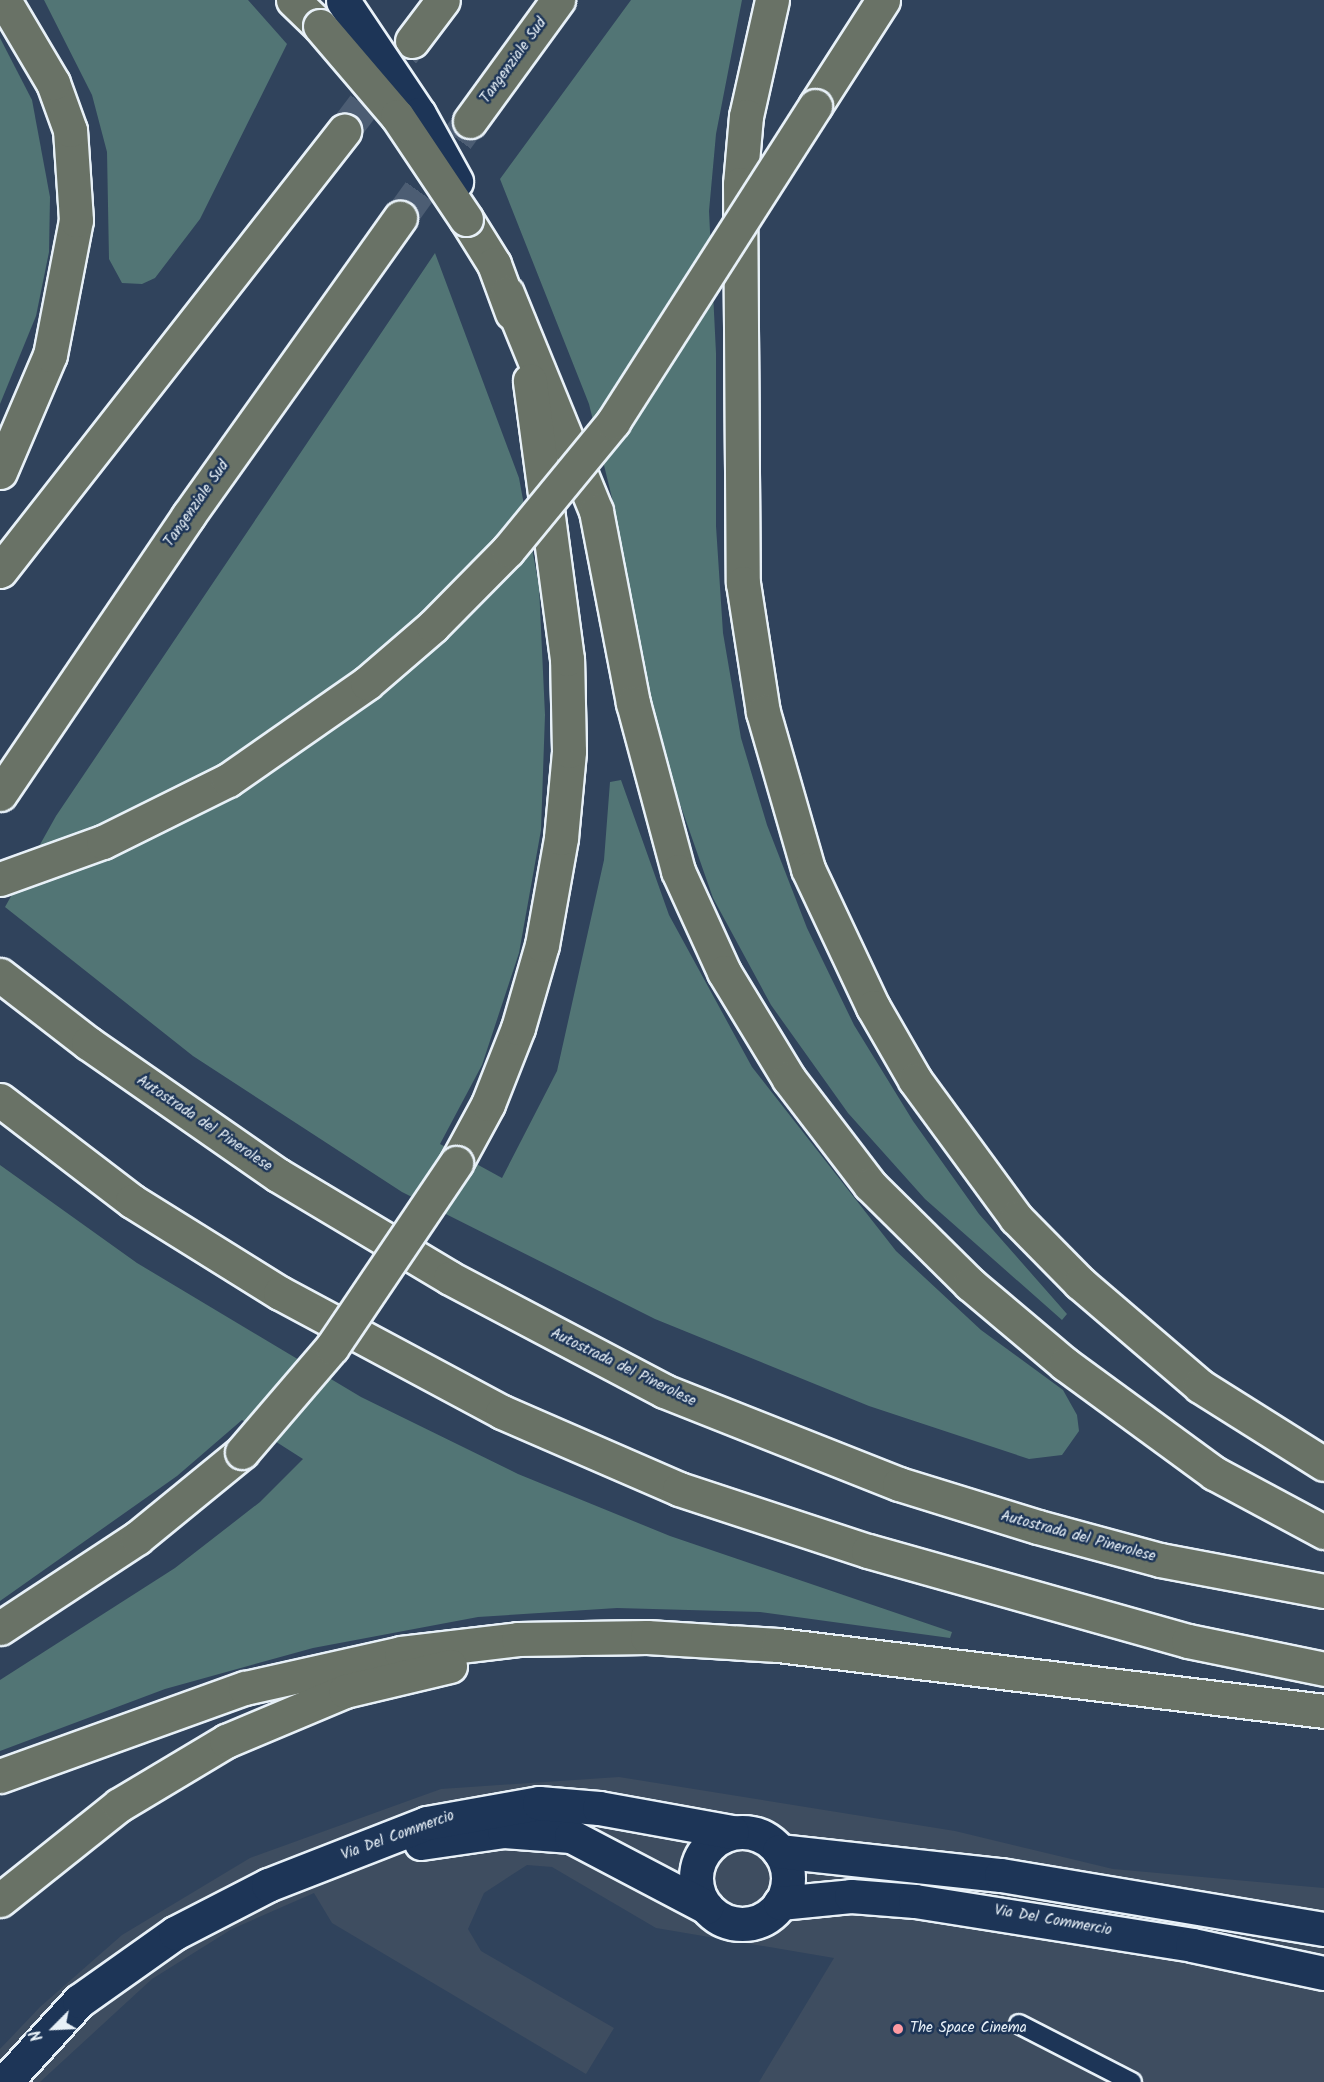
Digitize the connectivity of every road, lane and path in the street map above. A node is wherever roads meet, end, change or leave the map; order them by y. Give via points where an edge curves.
1 (4, 0) edge
2 (293, 0) edge
3 (443, 0) edge
4 (558, 0) edge
5 (772, 0) edge
6 (883, 0) edge
7 (342, 1) edge
8 (412, 41) tunnel mouth
9 (470, 121) tunnel mouth
10 (344, 131) tunnel mouth
11 (469, 215) junction
12 (400, 218) tunnel mouth
13 (507, 293) junction
14 (0, 472) edge
15 (3, 564) edge
16 (0, 794) edge
17 (0, 879) edge
18 (0, 975) edge
19 (0, 1100) edge
20 (1324, 1464) edge
21 (1324, 1532) edge
22 (1324, 1591) edge
23 (0, 1628) edge
24 (586, 1637) junction
25 (1324, 1669) edge
26 (1324, 1711) edge
27 (0, 1776) edge
28 (732, 1832) junction
29 (779, 1851) junction
30 (322, 1864) junction
31 (0, 1900) edge
32 (780, 1904) junction
33 (706, 1907) junction
34 (1324, 1929) edge
35 (1324, 1973) edge
36 (1019, 2024) dead end
37 (5, 2082) edge
38 (1132, 2082) edge

1 - 14 highway via 53,83 70,130 76,220 50,355
2 - 11 highway, bridge via 397,116
3 - 8 highway
4 - 9 highway, Tangenziale Sud
5 - 20 highway via 746,116 740,184 743,583 763,712 808,869 863,988 915,1080 1016,1218 1080,1283 1200,1386
6 - 17 highway, bridge via 613,422 508,550 433,626 367,683 228,780 103,843
7 - 11 street, bridge via 419,114
10 - 15 highway
11 - 13 highway
12 - 16 highway, Tangenziale Sud
13 - 21 highway via 596,511 633,703 678,871 724,972 789,1079 870,1185 970,1284 1065,1364 1214,1473
13 - 23 highway, bridge via 532,386 549,492 567,659 569,752 561,838 542,945 514,1039 488,1104 456,1163 332,1347 242,1452 137,1538
18 - 22 highway, Autostrada del Pinerolese via 87,1043 278,1174 460,1283 664,1391 899,1484 1038,1527 1161,1560
19 - 25 highway via 132,1201 280,1293 502,1412 668,1485 868,1551 1188,1641
24 - 26 highway via 778,1645
24 - 27 highway via 456,1644 327,1667 152,1717
24 - 31 highway via 408,1675 286,1712 119,1804
28 - 29 street via 763,1837
28 - 30 street, Via Del Commercio via 589,1806 539,1803 427,1823
28 - 33 street via 706,1848 698,1863 698,1893
29 - 32 street via 787,1883
29 - 34 street via 1001,1875
30 - 33 street, Via Del Commercio via 504,1831 571,1836 624,1860
30 - 37 street via 216,1909 136,1959 79,2001
32 - 33 street via 768,1915 741,1924
32 - 35 street, Via Del Commercio via 851,1896 915,1901 1192,1945
36 - 38 lane

